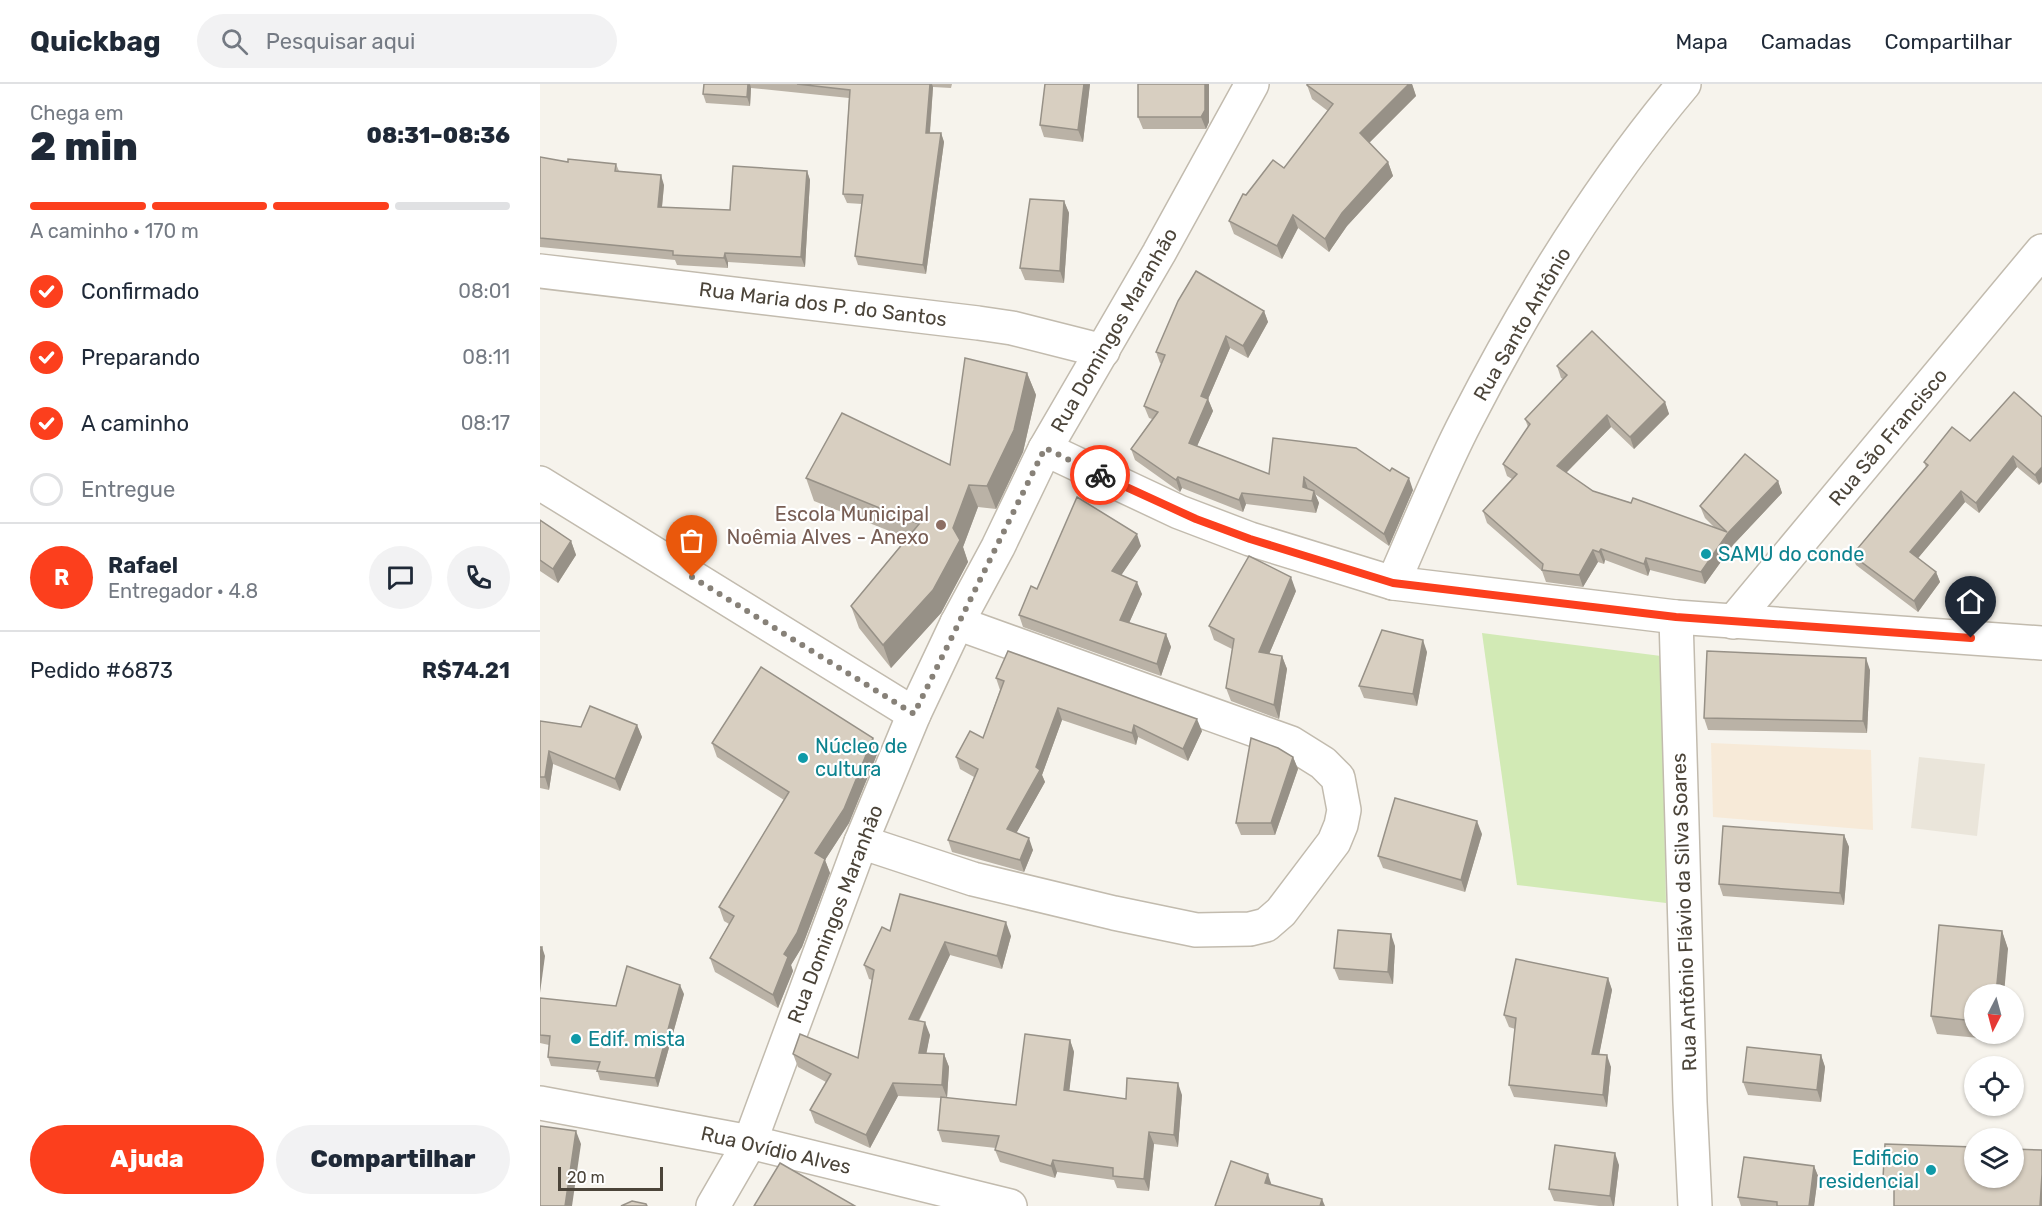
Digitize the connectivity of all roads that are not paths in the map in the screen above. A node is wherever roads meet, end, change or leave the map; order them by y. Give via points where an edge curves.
1 (1252, 84) edge
2 (1684, 84) edge
3 (2042, 251) edge
4 (540, 271) edge
5 (1103, 351) junction
6 (1045, 448) junction
7 (540, 483) edge
8 (1393, 583) junction
9 (1676, 617) junction
10 (1733, 622) junction
11 (957, 623) junction
12 (2042, 643) edge
13 (914, 714) junction
14 (861, 842) junction
15 (540, 1103) edge
16 (750, 1142) junction
17 (713, 1206) edge
18 (1010, 1206) edge
19 (1695, 1206) edge

1 - 5 street, Rua Domingos Maranhão
2 - 8 street, Rua Santo Antônio via 1643,133 1519,325 1465,422
3 - 10 street, Rua São Francisco
4 - 5 street, Rua Maria dos P. do Santos via 970,322 1012,328
5 - 6 street, Rua Domingos Maranhão
6 - 8 street via 1179,512 1250,539
6 - 11 street, Rua Domingos Maranhão
7 - 13 street
8 - 9 street
9 - 10 street
9 - 19 street, Rua Antônio Flávio da Silva Soares
10 - 12 street
11 - 13 street, Rua Domingos Maranhão
11 - 14 street via 1291,743 1338,778 1344,810 1334,842 1281,912 1266,925 1206,930 1114,913 973,879
13 - 14 street, Rua Domingos Maranhão
14 - 16 street, Rua Domingos Maranhão
15 - 16 street, Rua Ovídio Alves
16 - 17 street, Rua Domingos Maranhão
16 - 18 street, Rua Ovídio Alves

